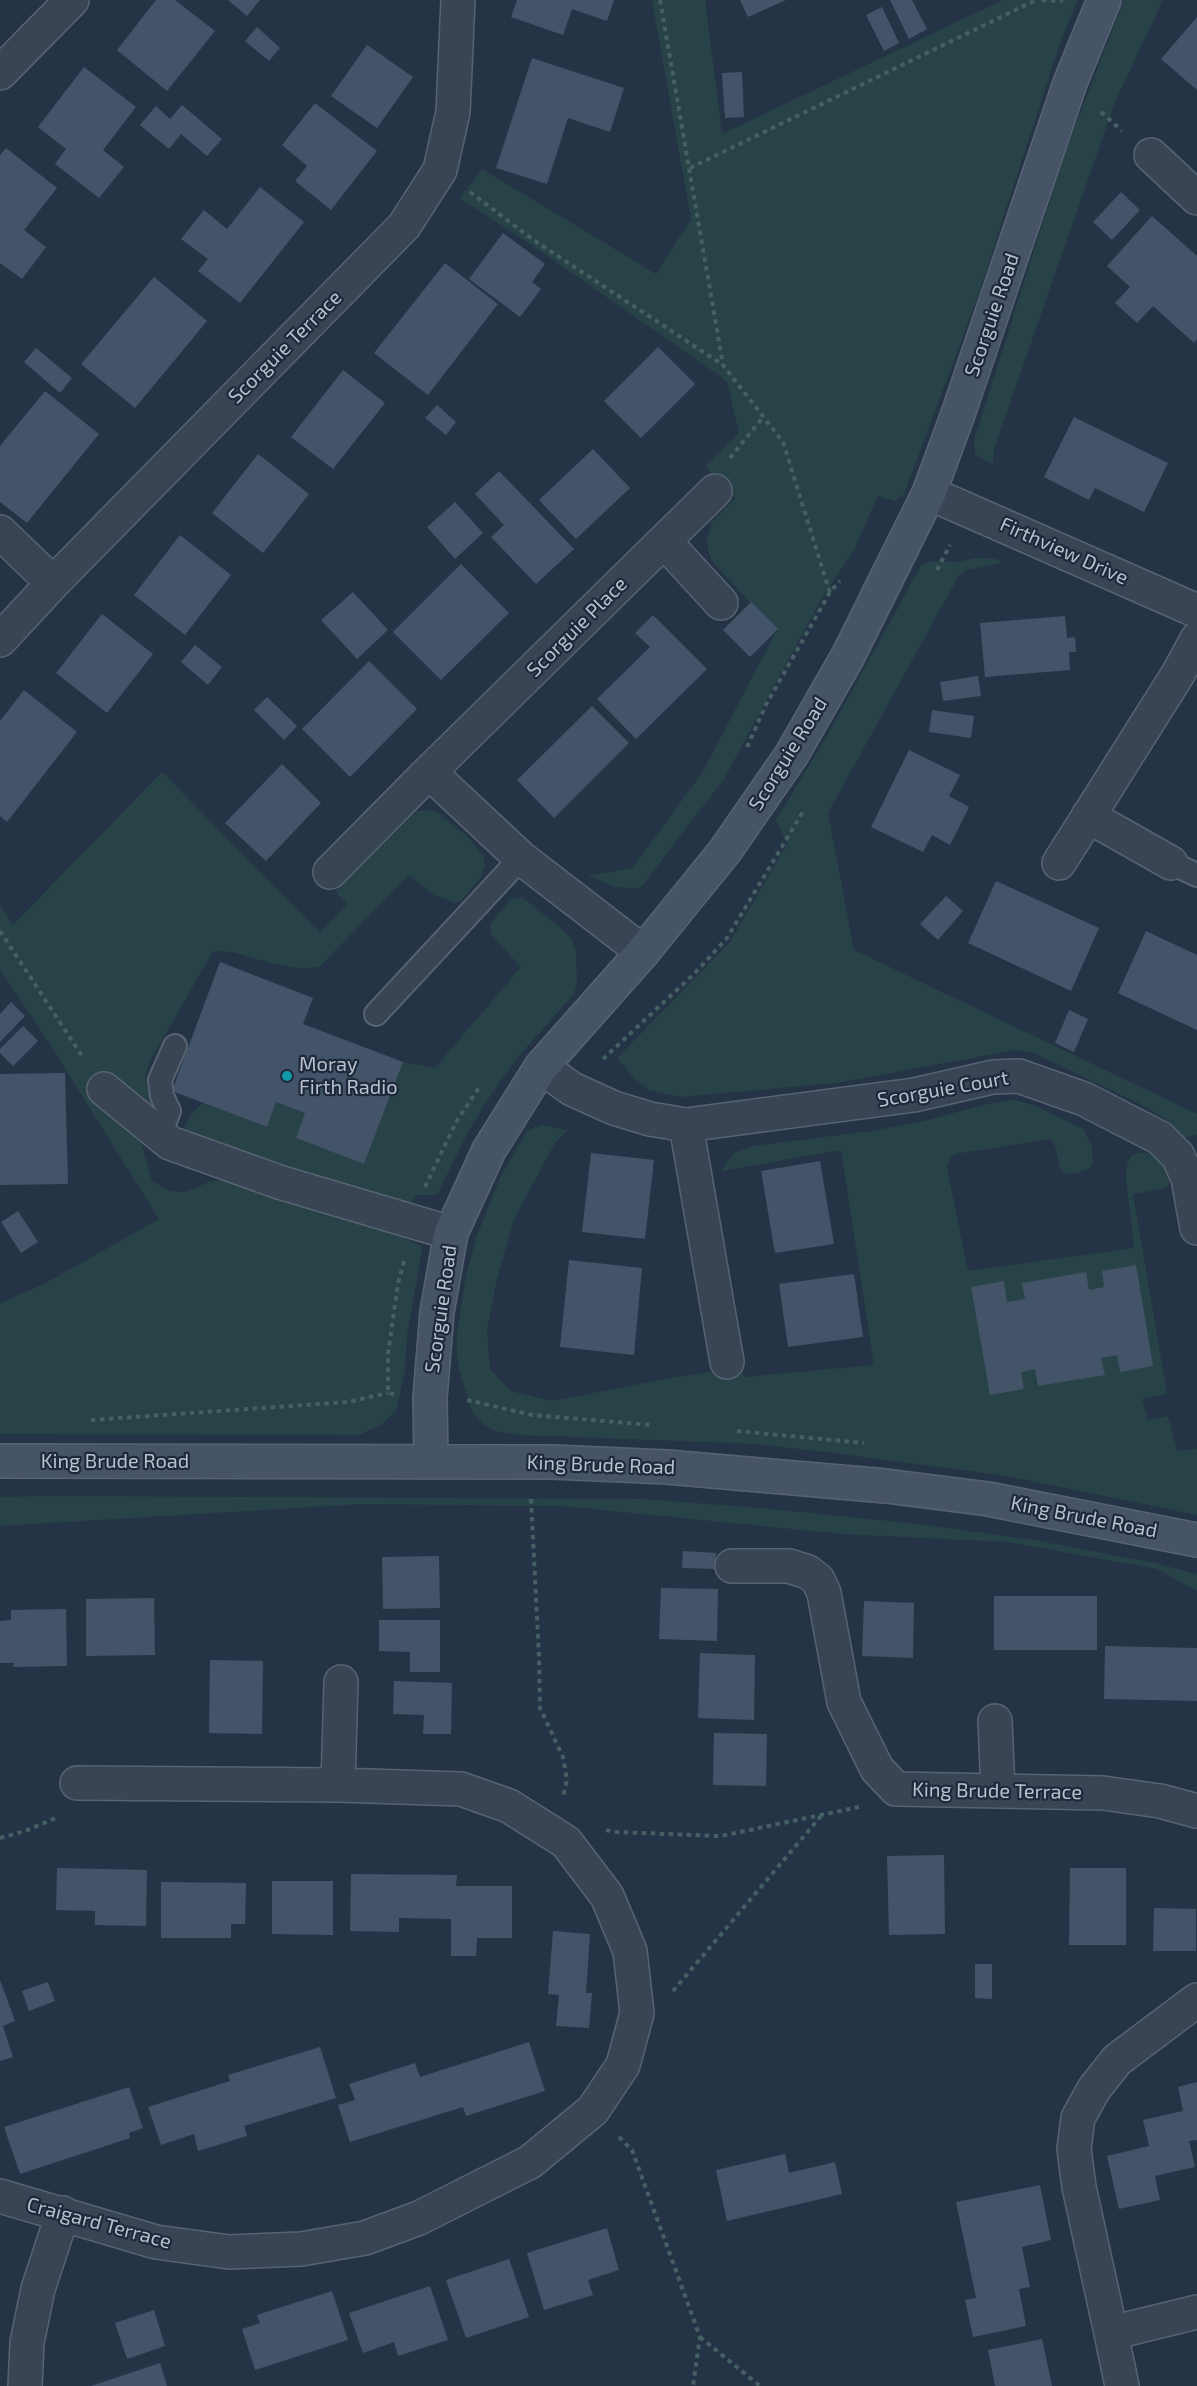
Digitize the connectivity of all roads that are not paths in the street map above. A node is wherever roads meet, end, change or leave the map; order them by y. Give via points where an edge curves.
1 (72, 0) edge
2 (458, 0) edge
3 (1104, 0) edge
4 (0, 73) edge
5 (1151, 155) dead end
6 (1197, 198) edge
7 (715, 491) dead end
8 (929, 493) junction
9 (0, 532) edge
10 (664, 541) junction
11 (53, 583) junction
12 (721, 603) dead end
13 (1197, 611) edge
14 (1197, 639) edge
15 (0, 640) edge
16 (429, 772) junction
17 (1088, 816) junction
18 (521, 858) junction
19 (1059, 862) dead end
20 (1184, 869) edge
21 (330, 872) dead end
22 (643, 952) junction
23 (376, 1014) dead end
24 (175, 1046) dead end
25 (541, 1067) junction
26 (104, 1089) road end
27 (686, 1125) junction
28 (160, 1135) junction
29 (1197, 1228) edge
30 (452, 1233) junction
31 (727, 1362) dead end
32 (0, 1461) edge
33 (431, 1462) junction
34 (1197, 1540) edge
35 (732, 1566) dead end
36 (341, 1682) dead end
37 (994, 1721) dead end
38 (77, 1783) road end
39 (338, 1785) junction
40 (998, 1790) junction
41 (1197, 1811) edge
42 (1197, 2000) edge
43 (0, 2196) edge
44 (63, 2213) junction
45 (1197, 2312) edge
46 (1111, 2333) junction
47 (25, 2386) edge
48 (1122, 2386) edge

1 - 4 street
2 - 11 street, Scorguie Terrace via 453,112 440,170 404,226
3 - 8 street, Scorguie Road via 1070,83
5 - 6 street
7 - 10 street, Scorguie Place
8 - 13 street, Firthview Drive
8 - 22 street, Scorguie Road via 848,656 792,754 725,851
9 - 11 street
10 - 12 street
10 - 16 street, Scorguie Place
11 - 15 street, Scorguie Terrace
14 - 17 street
16 - 18 street
16 - 21 street, Scorguie Place
17 - 19 street
17 - 20 street
18 - 22 street
18 - 23 lane
22 - 25 street, Scorguie Road
24 - 28 lane via 159,1080 169,1112
25 - 27 street, Scorguie Court via 572,1089 614,1108
25 - 30 street, Scorguie Road via 489,1150
26 - 28 street
27 - 29 street, Scorguie Court via 914,1095 993,1077 1019,1076 1084,1099 1160,1138 1178,1155 1188,1178
27 - 31 street
28 - 30 street via 170,1143 279,1182
30 - 33 street, Scorguie Road via 437,1312 430,1398
32 - 33 street, King Brude Road
33 - 34 street, King Brude Road via 667,1467 886,1486 1000,1501
35 - 40 street, King Brude Terrace via 789,1566 818,1580 824,1593 844,1702 877,1769 896,1789
36 - 39 street
37 - 40 street
38 - 39 street, Craigard Terrace
39 - 44 street, Craigard Terrace via 461,1789 510,1806 566,1842 607,1896 630,1952 637,2013 623,2065 593,2110 530,2162 419,2218 365,2238 301,2249 229,2252 156,2242
40 - 41 street, King Brude Terrace via 1103,1793
42 - 46 street via 1117,2060 1078,2118 1074,2149 1079,2187
43 - 44 street, Craigard Terrace
44 - 47 street via 38,2289 27,2343
45 - 46 street
46 - 48 street

